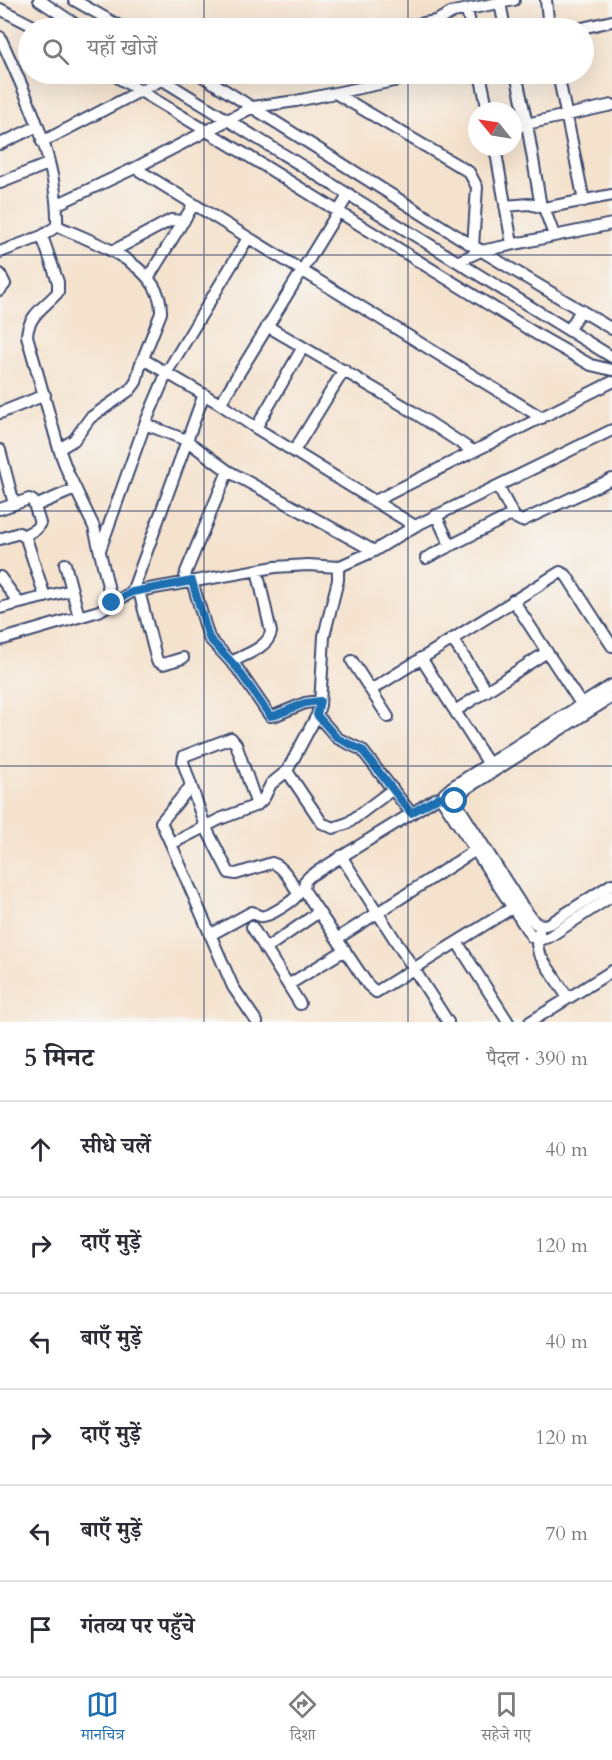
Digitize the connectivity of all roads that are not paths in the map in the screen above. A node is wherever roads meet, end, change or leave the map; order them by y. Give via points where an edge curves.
1 (41, 0) edge
2 (74, 0) edge
3 (514, 0) edge
4 (546, 0) edge
5 (500, 3) junction
6 (0, 9) edge
7 (467, 10) junction
8 (18, 18) edge
9 (67, 18) edge
10 (106, 18) edge
11 (442, 18) edge
12 (469, 18) edge
13 (504, 18) edge
14 (548, 18) edge
15 (612, 21) edge
16 (594, 25) edge
17 (0, 37) edge
18 (18, 79) edge
19 (20, 84) edge
20 (129, 84) edge
21 (149, 84) edge
22 (171, 84) edge
23 (215, 84) edge
24 (379, 84) edge
25 (482, 84) edge
26 (518, 84) edge
27 (560, 84) edge
28 (141, 91) junction
29 (335, 93) junction
30 (486, 102) edge
31 (612, 105) edge
32 (253, 107) junction
33 (566, 115) junction
34 (229, 120) junction
35 (527, 124) junction
36 (522, 125) edge
37 (38, 126) junction
38 (206, 131) junction
39 (42, 142) junction
40 (0, 144) edge
41 (497, 156) edge
42 (48, 164) junction
43 (135, 168) junction
44 (0, 183) edge
45 (349, 194) junction
46 (612, 195) edge
47 (584, 201) junction
48 (58, 204) junction
49 (194, 204) junction
50 (506, 206) junction
51 (543, 207) junction
52 (338, 212) junction
53 (184, 221) junction
54 (612, 224) edge
55 (57, 226) junction
56 (554, 235) junction
57 (42, 236) junction
58 (248, 238) junction
59 (512, 244) junction
60 (477, 248) junction
61 (112, 251) junction
62 (0, 252) edge
63 (459, 261) junction
64 (301, 270) junction
65 (0, 274) edge
66 (148, 278) junction
67 (0, 290) edge
68 (581, 310) junction
69 (267, 326) junction
70 (612, 329) edge
71 (569, 330) junction
72 (303, 346) junction
73 (612, 356) edge
74 (143, 359) junction
75 (344, 370) junction
76 (612, 370) edge
77 (167, 372) junction
78 (612, 382) edge
79 (45, 394) junction
80 (204, 394) junction
81 (220, 404) junction
82 (0, 413) edge
83 (542, 418) junction
84 (145, 424) junction
85 (256, 428) junction
86 (612, 430) edge
87 (186, 440) junction
88 (59, 448) junction
89 (0, 450) edge
90 (294, 451) junction
91 (474, 452) junction
92 (228, 471) junction
93 (612, 478) edge
94 (498, 486) junction
95 (75, 489) junction
96 (375, 501) junction
97 (14, 504) junction
98 (35, 506) junction
99 (0, 509) edge
100 (513, 514) junction
101 (436, 515) junction
102 (415, 525) junction
103 (25, 535) junction
104 (0, 538) edge
105 (450, 545) junction
106 (100, 550) junction
107 (374, 551) junction
108 (426, 558) dead end
109 (65, 564) dead end
110 (338, 567) junction
111 (257, 570) junction
112 (0, 576) edge
113 (188, 582) junction
114 (72, 590) junction
115 (136, 591) junction
116 (45, 597) junction
117 (513, 600) junction
118 (19, 603) junction
119 (112, 603) junction
120 (0, 608) edge
121 (80, 617) junction
122 (452, 639) junction
123 (0, 640) edge
124 (612, 646) edge
125 (547, 652) junction
126 (183, 658) dead end
127 (421, 658) junction
128 (352, 661) dead end
129 (231, 662) junction
130 (612, 685) edge
131 (371, 690) junction
132 (487, 691) junction
133 (612, 697) edge
134 (320, 701) junction
135 (584, 709) junction
136 (455, 711) junction
137 (317, 715) junction
138 (388, 717) dead end
139 (491, 768) junction
140 (287, 771) junction
141 (191, 786) junction
142 (393, 789) junction
143 (443, 797) junction
144 (455, 801) junction
145 (257, 805) junction
146 (411, 813) junction
147 (205, 826) junction
148 (171, 844) junction
149 (480, 848) junction
150 (341, 855) junction
151 (612, 884) edge
152 (612, 896) edge
153 (516, 906) junction
154 (378, 911) junction
155 (319, 912) junction
156 (541, 925) junction
157 (252, 927) dead end
158 (210, 935) junction
159 (338, 938) junction
160 (538, 939) junction
161 (457, 942) junction
162 (265, 949) junction
163 (345, 950) junction
164 (414, 969) junction
165 (612, 971) edge
166 (288, 986) junction
167 (568, 998) junction
168 (300, 1004) dead end
169 (257, 1022) edge
170 (448, 1022) edge
171 (508, 1022) edge
172 (530, 1022) edge

1 - 9 street
2 - 10 street
3 - 5 street
4 - 14 street
5 - 7 street
5 - 13 street
6 - 8 street
7 - 11 street
7 - 12 street
15 - 16 street
17 - 18 street
19 - 37 street
20 - 28 street
21 - 28 street
22 - 34 street
23 - 32 street
24 - 29 street
25 - 30 street
26 - 35 street
27 - 33 street
28 - 38 street
28 - 39 street
29 - 32 street
29 - 60 street via 469,172 477,187
31 - 33 street
32 - 34 street
32 - 60 street
33 - 35 street
33 - 47 street
34 - 38 street
34 - 45 street
35 - 36 street
35 - 51 street
37 - 39 street
37 - 40 street
38 - 43 street
38 - 52 street
39 - 42 street
41 - 50 street
42 - 44 street
42 - 48 street
43 - 48 street
43 - 49 street
45 - 52 street
45 - 63 street
46 - 47 street
47 - 51 street
48 - 55 street
49 - 53 street
49 - 58 street
50 - 51 street
50 - 59 street
51 - 56 street
52 - 64 street
52 - 76 street via 538,335 591,365
53 - 61 street via 171,220
53 - 66 street
54 - 56 street
55 - 57 street
55 - 61 street
56 - 59 street
57 - 62 street
57 - 79 street via 58,292 33,317 27,336
58 - 64 street
58 - 77 street
59 - 60 street
60 - 63 street
60 - 68 street
61 - 66 street
63 - 71 street
64 - 69 street
64 - 83 street
65 - 67 street via 6,284
66 - 74 street via 158,294 162,313
68 - 70 street
68 - 71 street
69 - 72 street
69 - 81 street
71 - 73 street
72 - 75 street
72 - 85 street
74 - 77 street
74 - 88 street via 130,390 90,418 74,440
75 - 90 street
75 - 91 street
77 - 80 street
77 - 84 street
78 - 83 street
79 - 82 street
79 - 88 street
80 - 81 street
80 - 87 street
81 - 85 street
83 - 91 street
84 - 87 street
84 - 106 street
85 - 90 street
86 - 94 street
87 - 92 street
87 - 115 street
88 - 95 street
89 - 97 street
90 - 96 street
91 - 96 street
92 - 107 street
92 - 113 street via 186,572
93 - 100 street via 522,521
94 - 100 street
94 - 101 street
95 - 98 street
95 - 106 street via 94,527
96 - 102 street
97 - 98 street via 31,499
97 - 99 street
98 - 103 street via 40,523
100 - 105 street
101 - 102 street
101 - 105 street
102 - 107 street
103 - 104 street
103 - 116 street
105 - 108 street
106 - 119 street
107 - 110 street
109 - 114 street
110 - 111 street via 308,565
110 - 134 street via 324,636
111 - 113 street
111 - 129 street via 270,638
112 - 118 street
113 - 115 street
113 - 129 street via 209,638
114 - 116 street
114 - 121 street
115 - 119 street
115 - 126 street via 157,661 163,664
116 - 118 street
117 - 122 street
117 - 124 street via 564,572
117 - 125 street
118 - 120 street
119 - 121 street
121 - 123 street
122 - 127 street
122 - 132 street
125 - 132 street
125 - 135 street
127 - 131 street
127 - 136 street
128 - 131 street
129 - 134 street via 270,716
130 - 135 street
131 - 138 street
132 - 136 street
133 - 135 street
134 - 137 street
135 - 139 street
136 - 139 street
137 - 140 street
137 - 142 street via 337,738 362,750
139 - 143 street via 447,790
139 - 144 street
140 - 142 street via 329,828 348,823
140 - 145 street
141 - 145 street via 184,756 231,738
141 - 147 street
141 - 148 street via 161,822
142 - 146 street
143 - 144 street
143 - 146 street
143 - 149 street via 444,805
144 - 149 street
145 - 147 street
146 - 150 street
147 - 148 street
147 - 158 street via 229,873 276,864 298,894 295,900 266,916 252,912
148 - 158 street
149 - 153 street
149 - 154 street
150 - 154 street
150 - 155 street via 303,885
151 - 156 street via 551,923
152 - 160 street via 549,937
153 - 156 street
153 - 160 street via 529,934
153 - 161 street
154 - 159 street
154 - 164 street
155 - 159 street
155 - 162 street
156 - 160 street
157 - 162 street
158 - 169 street via 233,987
159 - 163 street
160 - 167 street via 539,954
161 - 164 street
161 - 171 street
162 - 166 street
163 - 164 street via 376,992
163 - 166 street
164 - 170 street
165 - 167 street
166 - 168 street
167 - 172 street

